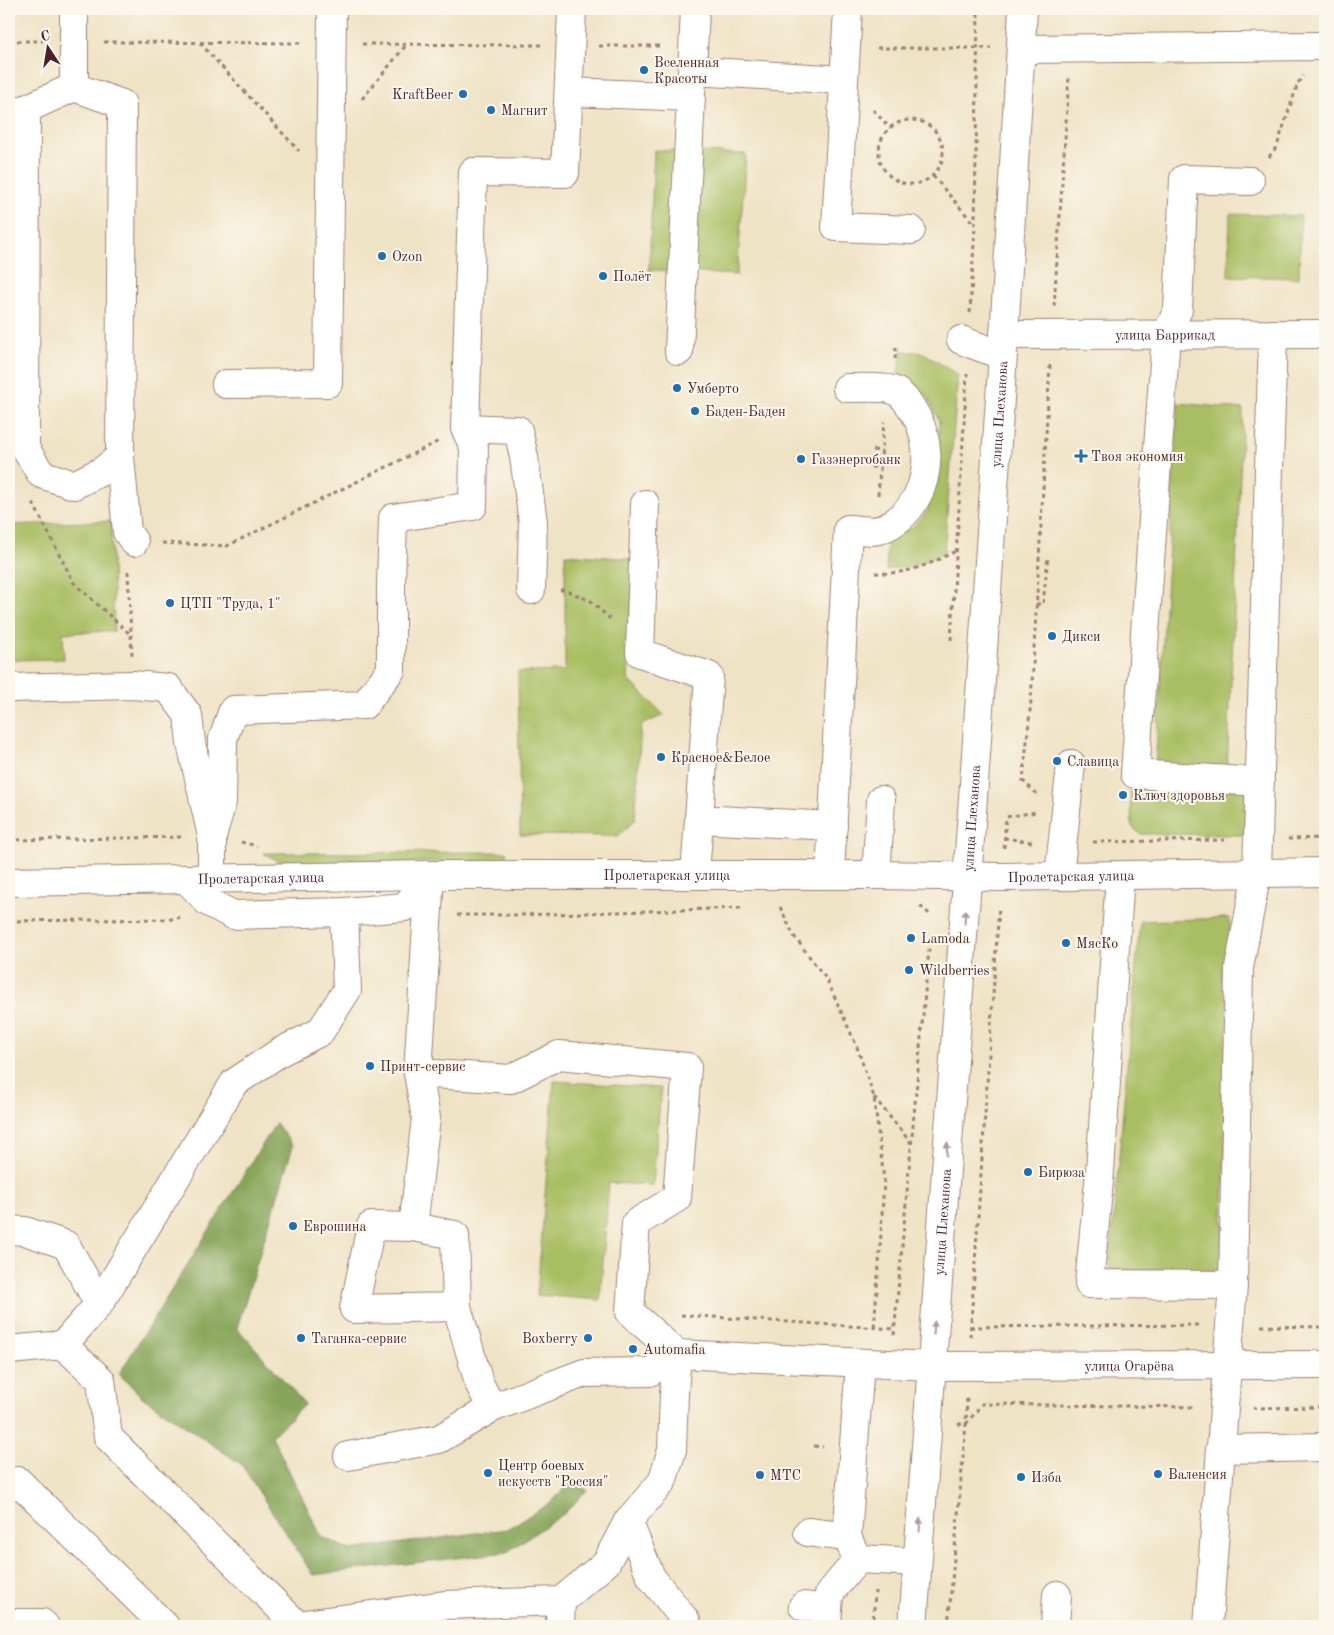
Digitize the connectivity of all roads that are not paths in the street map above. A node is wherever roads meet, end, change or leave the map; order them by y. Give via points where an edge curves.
1 (74, 9) edge
2 (332, 9) edge
3 (572, 9) edge
4 (695, 9) edge
5 (848, 9) edge
6 (1023, 9) edge
7 (1325, 46) edge
8 (1021, 49) junction
9 (693, 72) junction
10 (844, 80) junction
11 (74, 87) junction
12 (569, 92) junction
13 (1250, 181) road end
14 (911, 230) dead end
15 (1273, 334) junction
16 (1325, 334) edge
17 (1166, 335) junction
18 (965, 342) road end
19 (1004, 344) junction
20 (679, 351) dead end
21 (226, 384) dead end
22 (847, 388) dead end
23 (465, 428) junction
24 (120, 457) junction
25 (645, 504) dead end
26 (130, 537) road end
27 (532, 590) dead end
28 (9, 688) edge
29 (1071, 764) dead end
30 (1260, 782) junction
31 (881, 800) dead end
32 (699, 818) junction
33 (833, 826) junction
34 (212, 836) junction
35 (1257, 872) junction
36 (1325, 872) edge
37 (430, 875) junction
38 (830, 875) junction
39 (876, 875) junction
40 (696, 876) junction
41 (968, 876) junction
42 (1059, 876) junction
43 (1120, 876) junction
44 (9, 882) edge
45 (210, 890) junction
46 (344, 912) junction
47 (418, 1073) junction
48 (413, 1227) junction
49 (9, 1230) edge
50 (1233, 1284) junction
51 (99, 1304) junction
52 (457, 1307) junction
53 (63, 1345) junction
54 (9, 1350) edge
55 (677, 1354) junction
56 (860, 1364) junction
57 (1227, 1365) junction
58 (1325, 1365) edge
59 (931, 1366) junction
60 (492, 1408) junction
61 (1325, 1447) edge
62 (1220, 1449) junction
63 (348, 1456) dead end
64 (9, 1487) edge
65 (628, 1521) junction
66 (808, 1532) dead end
67 (852, 1548) junction
68 (918, 1562) junction
69 (1057, 1595) dead end
70 (560, 1614) edge
71 (819, 1614) edge
72 (9, 1623) edge
73 (298, 1625) edge
74 (45, 1626) edge
75 (165, 1626) edge
76 (684, 1626) edge
77 (913, 1626) edge
78 (1055, 1626) edge
79 (1208, 1626) edge

1 - 11 street
2 - 21 street via 328,383
3 - 12 street
4 - 9 street
5 - 10 street
6 - 8 street, улица Плеханова
7 - 8 street
8 - 19 street, улица Плеханова
9 - 10 street
9 - 12 street
9 - 20 street
10 - 14 street via 836,227
11 - 24 street via 122,104
11 - 24 street via 26,109 25,448 41,474 74,485 102,471
12 - 23 street via 565,173 473,172
13 - 17 street via 1184,179 1178,310
15 - 16 street, улица Баррикад
15 - 17 street, улица Баррикад
15 - 30 street
17 - 19 street, улица Баррикад via 1051,336
17 - 30 street via 1135,774
18 - 19 street, улица Баррикад via 993,352
19 - 41 street, улица Плеханова
22 - 33 street via 893,390 906,400 920,422 927,449 926,476 915,501 901,518 880,530 848,529
23 - 27 street via 518,430 533,522
23 - 34 street via 474,447 473,506 393,518 391,670 364,706 232,710 223,739 222,802
24 - 26 street
25 - 32 street via 640,653 709,676
28 - 34 street via 133,685 168,688 188,715 191,743
29 - 42 street
30 - 35 street
31 - 39 street
32 - 33 street
32 - 40 street
33 - 38 street
34 - 45 street
35 - 36 street, Пролетарская улица
35 - 43 street, Пролетарская улица
35 - 50 street via 1239,968
37 - 40 street, Пролетарская улица
37 - 45 street, Пролетарская улица
37 - 46 street via 405,907
37 - 47 street
38 - 39 street, Пролетарская улица
38 - 40 street, Пролетарская улица
39 - 41 street, Пролетарская улица
41 - 42 street, Пролетарская улица
59 -> 41 street, улица Плеханова
42 - 43 street, Пролетарская улица
43 - 50 street via 1089,1284
44 - 45 street, Пролетарская улица via 186,879
45 - 46 street via 233,915
46 - 51 street via 347,990 320,1032 280,1052 234,1083
47 - 48 street via 426,1118
47 - 55 street via 511,1079 559,1055 687,1067 677,1198 636,1223 630,1312
48 - 52 street via 455,1234
48 - 52 street via 371,1226 354,1310
49 - 51 street via 25,1231 66,1245
50 - 57 street
51 - 53 street
52 - 60 street via 479,1383
53 - 54 street
53 - 73 street via 101,1380 108,1437
55 - 56 street, улица Огарёва
55 - 60 street via 650,1372 584,1373
55 - 65 street via 672,1450 662,1482
56 - 59 street, улица Огарёва
56 - 67 street
57 - 58 street, улица Огарёва
57 - 59 street, улица Огарёва
57 - 62 street
68 -> 59 street, улица Плеханова
60 - 63 street via 440,1439
61 - 62 street
62 - 79 street
64 - 75 street via 18,1481
65 - 70 street via 606,1563
65 - 76 street via 651,1577 686,1621
66 - 67 street
67 - 68 street
67 - 71 street
68 - 77 street, улица Плеханова
69 - 78 street
70 - 73 street via 445,1605
72 - 74 street via 42,1623

